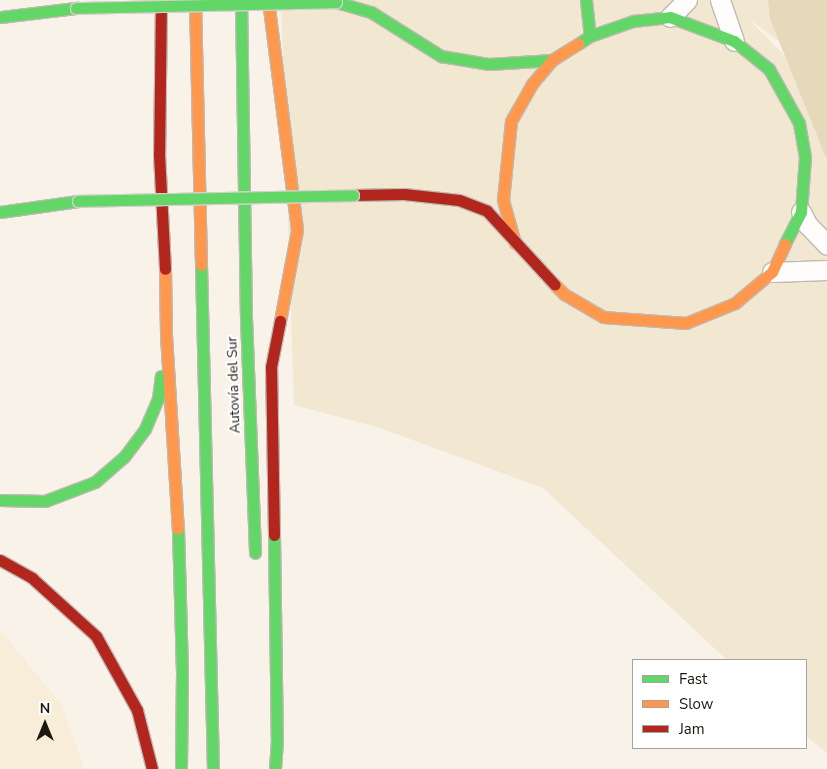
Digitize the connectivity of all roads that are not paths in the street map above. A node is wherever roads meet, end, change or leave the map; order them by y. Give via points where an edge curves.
1 (161, 0) edge
2 (195, 0) edge
3 (241, 0) edge
4 (268, 0) edge
5 (586, 0) edge
6 (687, 0) edge
7 (720, 0) edge
8 (641, 6) dead end
9 (0, 17) edge
10 (662, 18) junction
11 (590, 36) junction
12 (734, 41) junction
13 (552, 60) junction
14 (78, 201) junction
15 (0, 205) edge
16 (0, 212) edge
17 (801, 212) junction
18 (515, 243) junction
19 (827, 245) edge
20 (827, 270) edge
21 (772, 272) junction
22 (166, 335) junction
23 (0, 500) edge
24 (0, 560) edge
25 (256, 563) dead end
26 (152, 769) edge
27 (181, 769) edge
28 (213, 769) edge
29 (275, 769) edge

1 - 22 highway via 159,154
2 - 28 highway
3 - 25 highway, Autovía del Sur via 246,317
4 - 29 highway via 297,230 271,366
5 - 11 highway
6 - 10 street
7 - 12 street
8 - 10 highway
9 - 13 highway, bridge via 76,8 336,2 371,12 441,56 489,64
10 - 11 highway via 633,22
10 - 12 highway
11 - 13 highway
12 - 17 highway via 769,69 799,124 805,157
13 - 18 highway via 532,84 511,121 502,200
14 - 15 highway
14 - 16 highway
14 - 18 highway, bridge via 404,194 459,200 486,212
17 - 19 street via 807,224
17 - 21 highway
18 - 21 highway via 564,294 603,317 686,322 735,303
20 - 21 street
22 - 23 highway via 158,399 145,429 124,457 95,482 45,501
22 - 27 highway via 178,529
24 - 26 highway via 32,578 96,636 137,710

